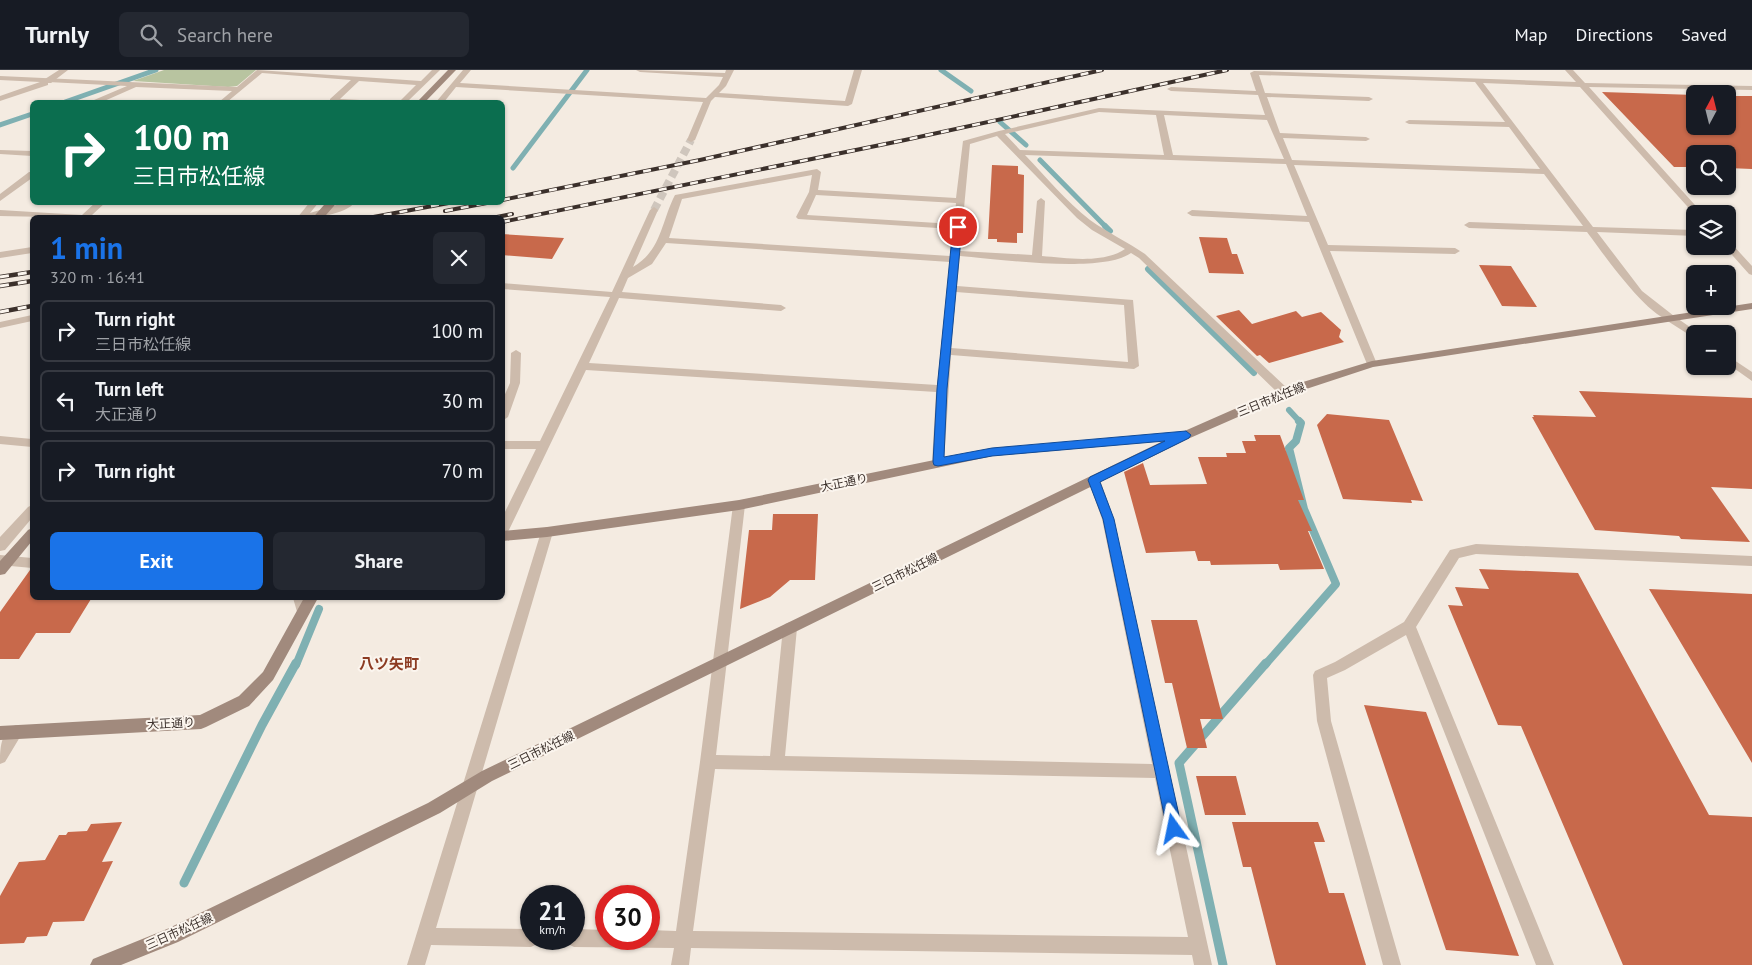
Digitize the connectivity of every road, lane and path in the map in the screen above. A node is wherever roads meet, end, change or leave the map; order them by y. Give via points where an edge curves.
1 (64, 70) edge
2 (436, 70) edge
3 (452, 70) edge
4 (467, 70) edge
5 (640, 70) edge
6 (858, 70) edge
7 (1469, 70) edge
8 (1569, 70) edge
9 (261, 71) edge
10 (323, 73) edge
11 (728, 73) edge
12 (1370, 73) edge
13 (0, 78) edge
14 (357, 78) junction
15 (1478, 80) junction
16 (50, 81) junction
17 (423, 83) junction
18 (136, 85) junction
19 (454, 85) junction
20 (1583, 85) junction
21 (1752, 88) edge
22 (239, 89) junction
23 (1171, 90) dead end
24 (1261, 94) junction
25 (711, 98) junction
26 (0, 99) edge
27 (1369, 99) dead end
28 (101, 100) edge
29 (225, 100) edge
30 (334, 100) edge
31 (405, 100) edge
32 (423, 100) edge
33 (442, 100) edge
34 (1159, 112) junction
35 (1270, 118) junction
36 (1409, 122) dead end
37 (1511, 125) junction
38 (998, 132) junction
39 (1277, 135) junction
40 (1366, 139) dead end
41 (691, 140) tunnel mouth
42 (0, 152) edge
43 (1019, 152) junction
44 (30, 154) edge
45 (1169, 157) junction
46 (1288, 162) junction
47 (1547, 172) junction
48 (30, 176) edge
49 (813, 192) junction
50 (0, 198) edge
51 (960, 201) junction
52 (1041, 201) dead end
53 (99, 205) edge
54 (312, 205) edge
55 (329, 205) edge
56 (349, 205) edge
57 (1691, 205) edge
58 (654, 210) tunnel mouth
59 (0, 213) edge
60 (1192, 213) dead end
61 (42, 215) edge
62 (87, 215) edge
63 (304, 215) edge
64 (313, 215) edge
65 (321, 215) edge
66 (1311, 219) junction
67 (1469, 225) dead end
68 (958, 227) junction
69 (1589, 229) junction
70 (1686, 233) edge
71 (663, 240) junction
72 (1132, 248) junction
73 (1323, 248) junction
74 (30, 250) edge
75 (1455, 251) dead end
76 (1736, 254) edge
77 (0, 255) edge
78 (955, 256) junction
79 (1037, 259) junction
80 (1752, 272) edge
81 (626, 276) junction
82 (505, 286) edge
83 (952, 289) junction
84 (617, 296) junction
85 (1752, 306) edge
86 (781, 308) dead end
87 (30, 318) edge
88 (1670, 318) junction
89 (0, 325) edge
90 (1686, 328) edge
91 (946, 351) junction
92 (516, 354) dead end
93 (1372, 364) junction
94 (1736, 365) edge
95 (583, 366) junction
96 (1752, 377) edge
97 (942, 389) junction
98 (1284, 392) junction
99 (505, 409) edge
100 (1186, 435) junction
101 (0, 440) edge
102 (30, 443) edge
103 (505, 445) edge
104 (543, 445) junction
105 (938, 462) junction
106 (1094, 480) junction
107 (739, 505) junction
108 (30, 512) edge
109 (505, 526) edge
110 (547, 532) junction
111 (30, 535) edge
112 (505, 536) edge
113 (0, 546) edge
114 (1752, 560) edge
115 (30, 561) edge
116 (3, 563) edge
117 (301, 604) edge
118 (1410, 626) junction
119 (790, 628) junction
120 (720, 662) junction
121 (16, 732) junction
122 (0, 733) edge
123 (0, 757) edge
124 (708, 762) junction
125 (777, 764) junction
126 (1162, 771) junction
127 (470, 786) junction
128 (425, 936) junction
129 (520, 938) edge
130 (585, 938) edge
131 (683, 940) junction
132 (1200, 946) junction
133 (99, 965) edge
134 (416, 965) edge
135 (680, 965) edge
136 (1203, 965) edge
137 (1392, 965) edge
138 (1544, 965) edge

1 - 16 street
2 - 17 street
3 - 32 main road
4 - 19 street
5 - 11 street
6 - 25 street via 848,104
7 - 15 street
8 - 20 street
9 - 10 street
9 - 22 street
10 - 14 street
11 - 25 street
12 - 15 street
12 - 24 street via 1254,73
13 - 16 street
14 - 17 street
14 - 30 street
15 - 20 street
15 - 37 street
16 - 18 street
16 - 26 street
17 - 31 street
18 - 22 street
18 - 28 street
19 - 25 street
19 - 33 street
20 - 21 street
20 - 57 street
22 - 29 street
23 - 24 street
24 - 27 street
24 - 35 street
25 - 41 street
34 - 35 street
34 - 38 street via 1099,110
34 - 45 street
35 - 39 street
36 - 37 street
37 - 47 street
38 - 43 street
38 - 51 street via 966,143
39 - 40 street
39 - 46 street
42 - 44 street
43 - 45 street
43 - 72 street via 1079,216 1105,235
45 - 46 street
46 - 47 street
46 - 66 street
47 - 69 street
48 - 50 street
49 - 51 street
49 - 68 street via 801,217
49 - 71 street via 817,172 678,197
51 - 68 street
52 - 79 street
53 - 62 street
54 - 63 street
55 - 65 main road, bridge
56 - 64 street
58 - 81 street
59 - 61 street
60 - 66 street
66 - 73 street
67 - 69 street
68 - 78 street
69 - 70 street
69 - 88 street via 1638,294
71 - 78 street
71 - 81 street via 649,262
72 - 79 street via 1122,256 1086,262
72 - 98 street
73 - 75 street
73 - 93 street
74 - 77 street
76 - 80 street
78 - 79 street
78 - 83 street
81 - 84 street
82 - 84 street
83 - 91 street
83 - 91 street via 1129,302 1134,366
84 - 86 street
84 - 95 street
85 - 88 main road, 三日市松任線
87 - 89 street
88 - 90 street
88 - 93 main road, 三日市松任線
91 - 97 street
92 - 99 street via 515,383
93 - 98 main road, 三日市松任線
94 - 96 street
95 - 97 street
95 - 104 street
97 - 105 street
98 - 100 main road, 三日市松任線
100 - 105 main road, 大正通り via 992,452
100 - 106 main road, 三日市松任線
101 - 102 street
103 - 104 street
104 - 109 street
105 - 107 main road, 大正通り
106 - 119 main road, 三日市松任線
106 - 126 street via 1108,519
107 - 110 main road, 大正通り
107 - 120 street
108 - 113 street
110 - 112 main road, 大正通り
110 - 127 street
111 - 116 main road
114 - 118 street via 1476,549 1455,554
115 - 116 street
117 - 121 main road, 大正通り via 268,676 244,701 201,722
118 - 137 street via 1320,675 1324,721
118 - 138 street
119 - 120 main road, 三日市松任線
119 - 125 street
120 - 124 street
120 - 127 main road, 三日市松任線
121 - 122 main road, 大正通り
121 - 123 street
124 - 125 street
124 - 131 street
125 - 126 street
126 - 132 street
127 - 128 street
127 - 133 main road, 三日市松任線 via 434,808 172,936
128 - 129 street
128 - 134 street
130 - 131 street
131 - 132 street
131 - 135 street
132 - 136 street

